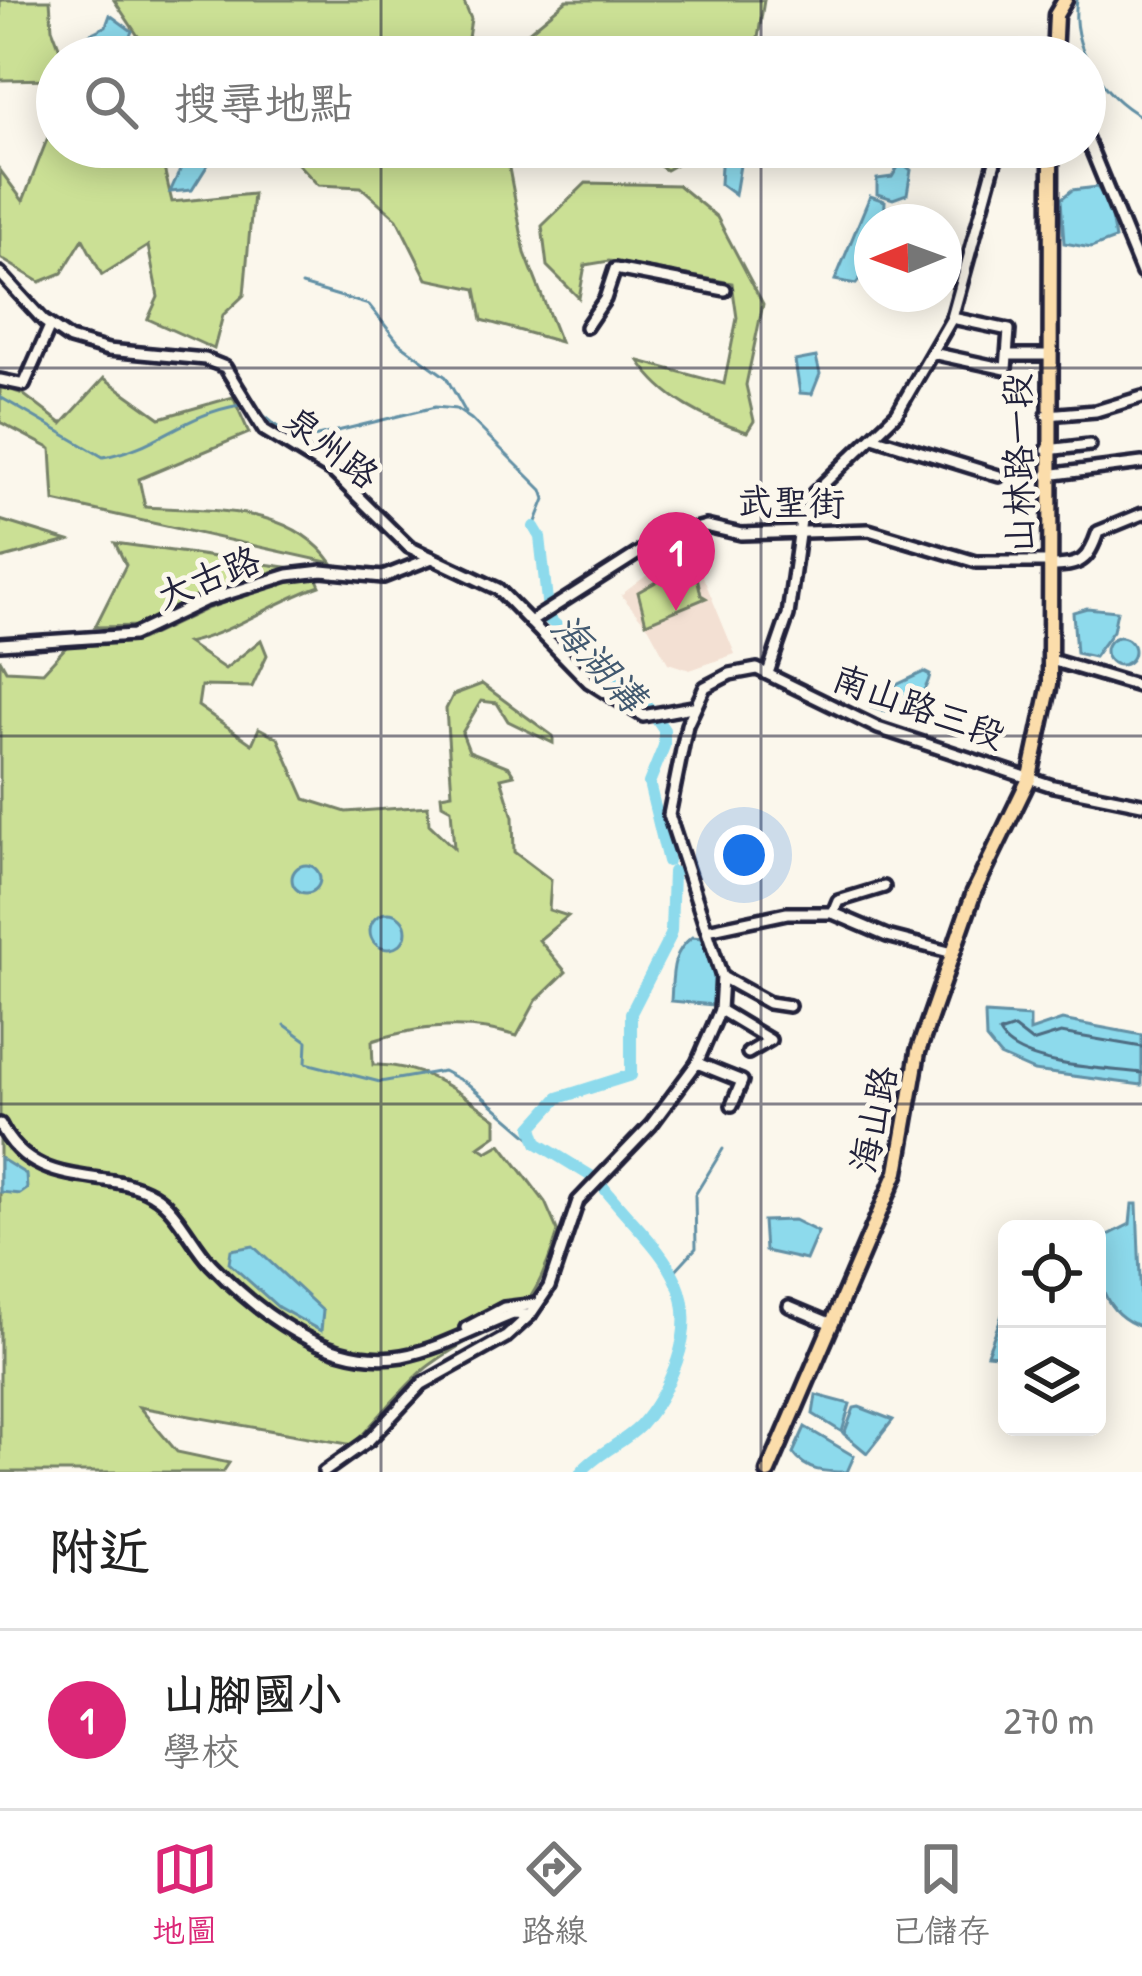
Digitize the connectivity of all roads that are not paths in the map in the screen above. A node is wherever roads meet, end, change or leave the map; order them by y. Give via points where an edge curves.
1 (1064, 1) edge
2 (1054, 36) edge
3 (993, 168) edge
4 (1051, 168) edge
5 (1099, 168) edge
6 (1142, 273) edge
7 (0, 274) edge
8 (725, 290) dead end
9 (952, 319) junction
10 (50, 326) junction
11 (586, 327) dead end
12 (932, 352) junction
13 (1007, 355) junction
14 (1047, 355) junction
15 (0, 380) edge
16 (1142, 397) edge
17 (1047, 415) junction
18 (876, 438) junction
19 (1090, 445) dead end
20 (1047, 450) junction
21 (1142, 463) edge
22 (1047, 475) junction
23 (999, 476) dead end
24 (1142, 514) edge
25 (800, 533) junction
26 (431, 558) junction
27 (1049, 564) junction
28 (530, 622) junction
29 (0, 644) edge
30 (1052, 659) junction
31 (768, 673) junction
32 (1142, 687) edge
33 (692, 707) junction
34 (1030, 777) junction
35 (1142, 804) edge
36 (884, 887) dead end
37 (833, 913) junction
38 (707, 930) junction
39 (953, 953) junction
40 (722, 977) junction
41 (789, 1006) dead end
42 (720, 1010) junction
43 (748, 1053) dead end
44 (697, 1063) junction
45 (732, 1106) dead end
46 (0, 1124) edge
47 (537, 1304) junction
48 (789, 1306) dead end
49 (530, 1316) junction
50 (832, 1324) junction
51 (436, 1345) junction
52 (324, 1472) edge
53 (767, 1472) edge

1 - 2 main road
3 - 9 street
4 - 14 main road, 山林路一段
5 - 6 street
7 - 10 street, 泉州路
8 - 11 street via 615,269
9 - 12 street
9 - 13 street via 1009,330
10 - 15 street via 24,385
10 - 26 street, 泉州路 via 90,346 225,368 265,430 334,473 390,532
12 - 13 street via 1006,369
12 - 18 street
13 - 14 street
14 - 17 main road, 山林路一段
16 - 17 street
17 - 20 main road, 山林路一段
18 - 23 street
18 - 25 street via 814,493
19 - 20 street
20 - 22 main road, 山林路一段
21 - 22 street
22 - 27 main road, 山林路一段
24 - 27 street via 1098,532 1081,564
25 - 27 street, 武聖街 via 869,530 976,562
25 - 28 street, 武聖街 via 693,528 646,547
25 - 31 street via 788,615
26 - 28 street, 泉州路 via 487,581
26 - 29 street, 大古路 via 383,577 288,575 204,601 133,635
27 - 30 main road, 山林路一段
28 - 33 street, 泉州路 via 589,682 656,717
30 - 32 street
30 - 34 main road, 山林路一段
31 - 33 street via 730,674 705,687
31 - 34 street, 南山路三段 via 878,728
33 - 38 street via 669,815
34 - 35 street, 南山路三段
34 - 39 main road, 海山路
36 - 37 street via 838,901
37 - 38 street
37 - 39 street
38 - 40 street
39 - 50 main road, 海山路 via 918,1052 897,1172
40 - 41 street
40 - 42 street
42 - 43 street via 770,1040
42 - 44 street
44 - 45 street via 742,1081
44 - 47 street via 578,1202
46 - 51 street via 20,1150 61,1173 153,1194 213,1266 312,1340 368,1357
47 - 49 street
47 - 51 street via 491,1313
48 - 50 street
49 - 51 street via 512,1314
49 - 52 street via 436,1373
50 - 53 main road, 海山路

